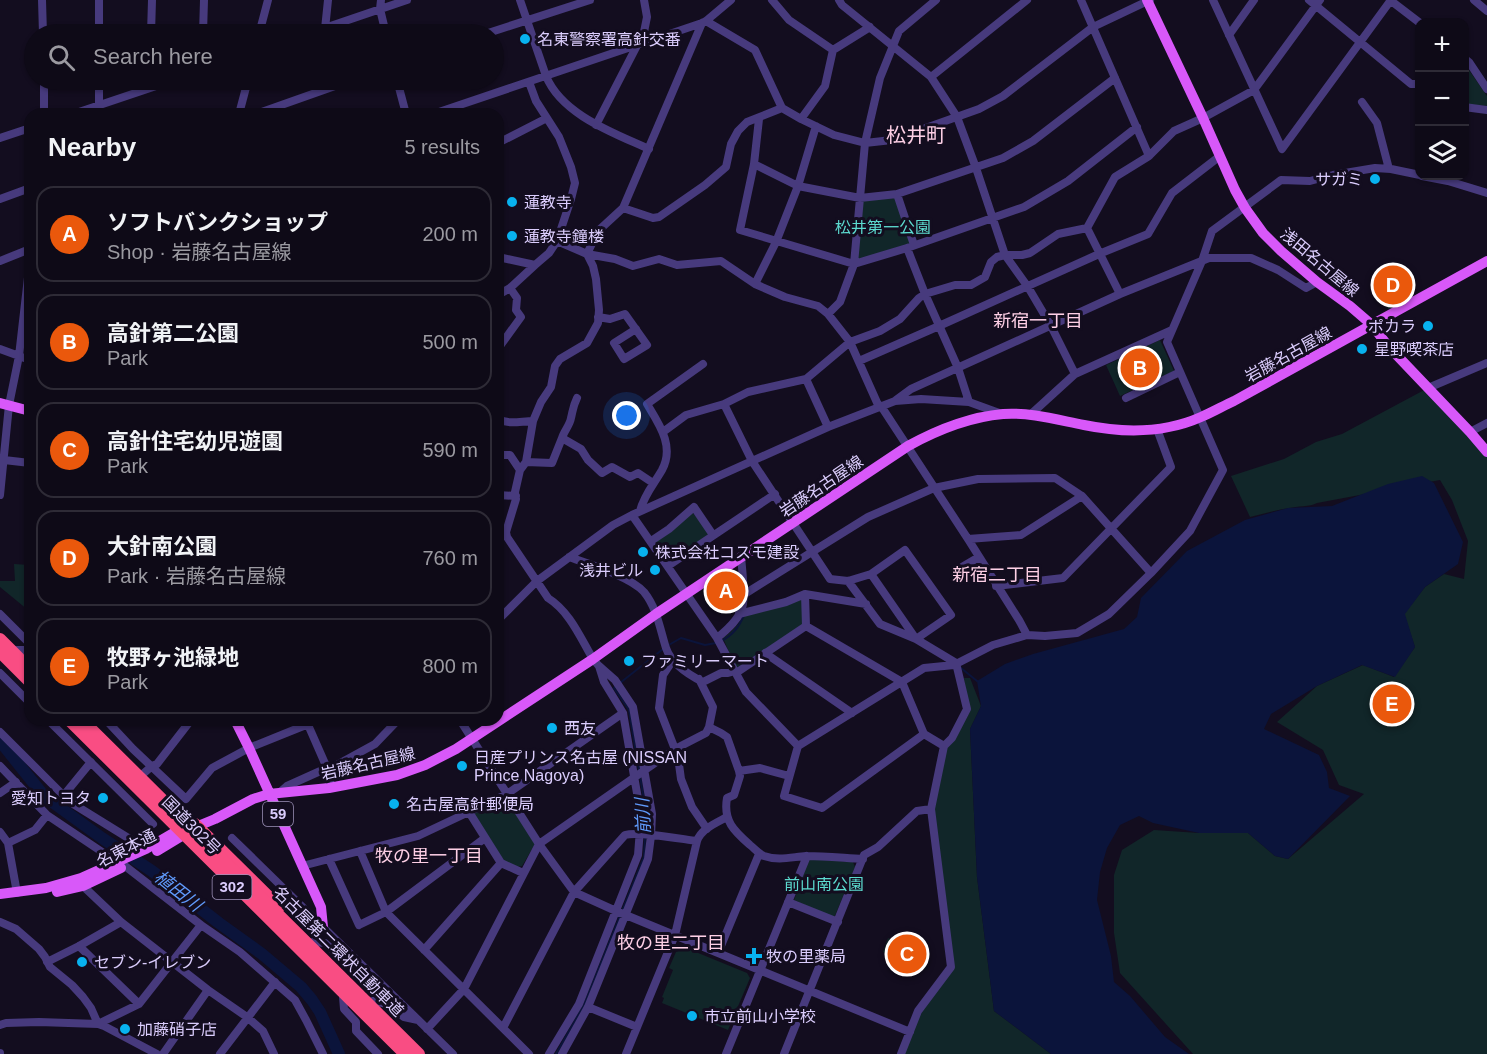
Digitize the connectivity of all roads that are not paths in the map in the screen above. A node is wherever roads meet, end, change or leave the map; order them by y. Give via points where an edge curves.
1 (42, 0) edge
2 (99, 0) edge
3 (152, 0) edge
4 (204, 0) edge
5 (267, 0) edge
6 (328, 0) edge
7 (407, 0) edge
8 (520, 0) edge
9 (590, 0) edge
10 (644, 0) edge
11 (731, 0) edge
12 (772, 0) edge
13 (839, 0) edge
14 (1027, 0) edge
15 (1081, 0) edge
16 (1148, 0) edge
17 (1213, 0) edge
18 (1254, 0) edge
19 (1390, 0) edge
20 (1474, 0) edge
21 (929, 2) edge
22 (1315, 2) edge
23 (381, 5) edge
24 (1487, 11) edge
25 (1415, 20) edge
26 (528, 21) junction
27 (704, 22) junction
28 (43, 24) edge
29 (99, 24) edge
30 (151, 24) edge
31 (203, 24) edge
32 (261, 24) edge
33 (325, 24) edge
34 (335, 24) edge
35 (384, 24) edge
36 (870, 27) junction
37 (1093, 27) junction
38 (504, 28) edge
39 (1229, 34) junction
40 (1360, 42) junction
41 (638, 44) junction
42 (894, 45) junction
43 (833, 50) junction
44 (1469, 62) edge
45 (546, 76) junction
46 (931, 76) junction
47 (1115, 78) junction
48 (529, 82) junction
49 (1415, 84) edge
50 (1487, 89) edge
51 (44, 90) edge
52 (99, 90) edge
53 (138, 90) edge
54 (245, 90) edge
55 (324, 90) edge
56 (400, 90) edge
57 (1254, 90) junction
58 (1362, 102) dead end
59 (44, 108) edge
60 (100, 108) edge
61 (104, 108) edge
62 (241, 108) edge
63 (273, 108) edge
64 (404, 108) edge
65 (451, 108) edge
66 (782, 108) junction
67 (1469, 108) edge
68 (1487, 110) edge
69 (957, 117) junction
70 (547, 118) junction
71 (759, 118) junction
72 (1203, 118) junction
73 (801, 119) junction
74 (596, 125) junction
75 (816, 126) junction
76 (1137, 127) junction
77 (24, 130) edge
78 (0, 138) edge
79 (504, 140) edge
80 (865, 143) junction
81 (649, 149) junction
82 (1149, 156) junction
83 (1220, 156) junction
84 (754, 164) junction
85 (976, 168) junction
86 (1389, 169) junction
87 (1415, 174) edge
88 (1444, 180) edge
89 (798, 186) junction
90 (24, 190) edge
91 (1487, 193) edge
92 (897, 194) junction
93 (860, 198) junction
94 (0, 199) edge
95 (623, 208) junction
96 (1245, 208) junction
97 (993, 217) junction
98 (1087, 228) junction
99 (557, 241) junction
100 (776, 242) junction
101 (910, 247) junction
102 (24, 251) edge
103 (587, 254) junction
104 (1099, 254) junction
105 (1005, 255) junction
106 (504, 258) edge
107 (0, 261) edge
108 (1202, 261) junction
109 (1487, 261) edge
110 (854, 264) junction
111 (535, 265) junction
112 (1317, 282) junction
113 (755, 284) junction
114 (1028, 286) junction
115 (510, 288) junction
116 (504, 292) edge
117 (925, 294) junction
118 (1120, 294) junction
119 (24, 312) edge
120 (828, 314) junction
121 (598, 317) junction
122 (1372, 325) junction
123 (939, 326) junction
124 (1051, 326) junction
125 (636, 329) dead end
126 (1172, 330) junction
127 (504, 340) edge
128 (850, 342) junction
129 (0, 350) edge
130 (19, 356) junction
131 (24, 358) edge
132 (859, 361) junction
133 (1487, 363) edge
134 (703, 364) dead end
135 (958, 368) junction
136 (1180, 372) junction
137 (1076, 374) junction
138 (806, 379) junction
139 (1428, 388) junction
140 (578, 398) dead end
141 (1126, 398) dead end
142 (895, 401) junction
143 (969, 402) junction
144 (4, 404) edge
145 (724, 404) junction
146 (880, 407) junction
147 (24, 409) edge
148 (1002, 414) junction
149 (1030, 415) junction
150 (1200, 418) junction
151 (504, 421) edge
152 (533, 422) junction
153 (1487, 423) edge
154 (828, 427) junction
155 (1157, 429) junction
156 (663, 432) junction
157 (1470, 432) junction
158 (562, 438) junction
159 (908, 446) junction
160 (1487, 452) edge
161 (504, 455) edge
162 (4, 460) junction
163 (752, 461) junction
164 (24, 462) edge
165 (526, 462) junction
166 (520, 470) junction
167 (653, 483) junction
168 (934, 488) junction
169 (775, 494) junction
170 (0, 495) edge
171 (504, 495) edge
172 (516, 496) junction
173 (1082, 496) junction
174 (636, 513) junction
175 (793, 522) junction
176 (1112, 528) junction
177 (713, 535) junction
178 (968, 539) junction
179 (651, 541) junction
180 (812, 552) junction
181 (741, 556) junction
182 (979, 557) junction
183 (569, 558) junction
184 (668, 566) junction
185 (957, 570) dead end
186 (1151, 573) junction
187 (871, 574) junction
188 (537, 581) junction
189 (848, 581) junction
190 (996, 586) junction
191 (687, 594) junction
192 (805, 594) junction
193 (743, 595) junction
194 (866, 604) junction
195 (0, 614) edge
196 (504, 614) edge
197 (656, 614) junction
198 (739, 614) junction
199 (806, 626) junction
200 (0, 634) edge
201 (1027, 635) junction
202 (24, 638) edge
203 (0, 639) edge
204 (916, 639) junction
205 (718, 641) junction
206 (16, 650) junction
207 (24, 650) edge
208 (0, 652) edge
209 (765, 653) junction
210 (24, 657) edge
211 (0, 658) edge
212 (674, 660) junction
213 (596, 662) junction
214 (24, 663) edge
215 (956, 663) junction
216 (736, 672) junction
217 (0, 673) edge
218 (24, 676) edge
219 (699, 680) junction
220 (24, 681) edge
221 (902, 682) junction
222 (24, 697) edge
223 (623, 713) junction
224 (852, 713) junction
225 (504, 718) edge
226 (61, 726) edge
227 (61, 726) edge
228 (75, 726) edge
229 (88, 726) edge
230 (96, 726) edge
231 (111, 726) edge
232 (186, 726) edge
233 (238, 726) edge
234 (304, 726) edge
235 (313, 726) edge
236 (392, 726) edge
237 (464, 726) edge
238 (492, 726) edge
239 (709, 727) junction
240 (0, 732) edge
241 (924, 734) junction
242 (472, 738) junction
243 (798, 746) junction
244 (944, 746) junction
245 (249, 748) junction
246 (675, 749) junction
247 (91, 762) junction
248 (0, 766) edge
249 (330, 768) junction
250 (148, 770) junction
251 (739, 771) junction
252 (639, 774) junction
253 (789, 776) junction
254 (16, 782) junction
255 (329, 788) junction
256 (0, 793) edge
257 (274, 793) junction
258 (507, 794) junction
259 (64, 795) junction
260 (141, 805) junction
261 (931, 809) junction
262 (469, 812) junction
263 (47, 814) junction
264 (727, 817) junction
265 (153, 824) dead end
266 (198, 826) junction
267 (707, 829) junction
268 (0, 832) edge
269 (178, 834) junction
270 (645, 835) junction
271 (232, 838) dead end
272 (485, 838) junction
273 (697, 841) junction
274 (8, 843) junction
275 (539, 844) junction
276 (149, 850) junction
277 (360, 851) junction
278 (759, 854) junction
279 (807, 856) junction
280 (231, 858) junction
281 (253, 858) junction
282 (329, 859) junction
283 (863, 860) junction
284 (501, 863) junction
285 (121, 864) junction
286 (302, 866) junction
287 (523, 873) junction
288 (83, 886) junction
289 (17, 892) junction
290 (574, 892) junction
291 (0, 894) edge
292 (0, 902) edge
293 (788, 902) junction
294 (321, 907) junction
295 (386, 912) junction
296 (620, 913) junction
297 (311, 915) junction
298 (0, 922) edge
299 (121, 922) junction
300 (837, 922) junction
301 (201, 925) junction
302 (323, 927) junction
303 (675, 935) junction
304 (313, 942) junction
305 (79, 946) junction
306 (424, 950) junction
307 (718, 953) junction
308 (352, 956) junction
309 (172, 961) junction
310 (47, 962) junction
311 (760, 970) junction
312 (275, 982) junction
313 (208, 990) junction
314 (464, 990) junction
315 (810, 991) junction
316 (343, 997) junction
317 (373, 1002) junction
318 (138, 1004) junction
319 (588, 1006) junction
320 (248, 1017) junction
321 (418, 1020) junction
322 (0, 1024) edge
323 (98, 1024) junction
324 (637, 1027) junction
325 (503, 1028) junction
326 (427, 1029) junction
327 (910, 1032) junction
328 (157, 1054) edge
329 (163, 1054) edge
330 (220, 1054) edge
331 (274, 1054) edge
332 (323, 1054) edge
333 (378, 1054) edge
334 (400, 1054) edge
335 (405, 1054) edge
336 (419, 1054) edge
337 (425, 1054) edge
338 (453, 1054) edge
339 (529, 1054) edge
340 (549, 1054) edge
341 (562, 1054) edge
342 (626, 1054) edge
343 (726, 1054) edge
344 (784, 1054) edge
345 (901, 1054) edge

1 - 28 street
2 - 29 street
3 - 30 street
4 - 31 street
5 - 32 street
6 - 33 street
7 - 23 street
8 - 26 street
9 - 26 street
10 - 41 street via 647,17
11 - 27 street
12 - 43 street via 789,20
13 - 36 street
14 - 46 street
15 - 37 street
16 - 37 street
16 - 72 main road, 浅田名古屋線
17 - 39 street
18 - 39 street
19 - 25 street
19 - 40 street
20 - 24 street
21 - 42 street via 899,31
22 - 40 street
22 - 57 street
23 - 34 street
23 - 35 street
26 - 38 street
26 - 45 street
27 - 41 street
27 - 66 street via 755,50
27 - 81 street
36 - 42 street
36 - 43 street
37 - 47 street
37 - 69 street via 1003,96
39 - 57 street
40 - 49 street
40 - 57 street via 1281,149
41 - 45 street
41 - 74 street
42 - 46 street
42 - 80 street via 880,78
43 - 73 street via 825,86
44 - 50 street
45 - 48 street
45 - 74 street via 563,102
46 - 69 street
47 - 76 street
47 - 85 street via 1034,141
48 - 65 street
48 - 70 street
51 - 59 street
52 - 60 street
53 - 61 street
54 - 62 street
55 - 63 street
56 - 64 street
57 - 72 street
58 - 86 street via 1377,123
66 - 71 street
66 - 73 street
67 - 68 street
69 - 80 street via 892,140
69 - 85 street
70 - 79 street
70 - 99 street via 559,137 575,183
71 - 84 street
71 - 95 street via 738,130 726,167 660,217
72 - 82 street via 1174,131
72 - 83 main road, 浅田名古屋線
73 - 75 street
74 - 81 street
75 - 80 street
75 - 89 street
76 - 82 street
76 - 97 street via 1068,181 1024,207
77 - 78 street
80 - 93 street
81 - 95 street
82 - 98 street via 1115,177
83 - 96 main road, 浅田名古屋線
83 - 104 street via 1172,193 1148,234
84 - 89 street
84 - 100 street via 740,230
85 - 92 street
85 - 97 street
86 - 87 street
86 - 96 street via 1375,168 1310,181 1281,180
88 - 91 street
89 - 93 street
89 - 100 street
90 - 94 street
92 - 93 street
92 - 101 street
93 - 110 street
95 - 103 street via 598,231
96 - 108 street via 1212,231
96 - 112 main road, 浅田名古屋線 via 1263,233
97 - 101 street
97 - 105 street
98 - 104 street
98 - 105 street via 1058,234 1030,253
99 - 103 street
99 - 111 street
100 - 110 street
100 - 113 street
101 - 110 street
101 - 117 street
102 - 107 street
103 - 113 street via 633,266 659,259 677,265 721,261
103 - 121 street via 596,279
104 - 114 street
104 - 118 street
105 - 114 street
105 - 117 street via 991,262 985,277 971,285 955,285
106 - 111 street
108 - 112 street via 1251,258 1306,288
108 - 118 street
108 - 126 street
109 - 122 main road, 岩藤名古屋線
110 - 120 street via 840,302
111 - 115 street
112 - 122 main road, 浅田名古屋線
113 - 120 street via 818,306
114 - 123 street
114 - 124 street
115 - 116 street
115 - 127 street via 521,317
117 - 123 street
117 - 128 street via 900,319
118 - 124 street
119 - 130 street
120 - 128 street
121 - 125 street via 610,319 625,314
121 - 152 street via 587,344 555,366 551,387
122 - 139 main road, 浅田名古屋線
122 - 150 main road, 岩藤名古屋線
123 - 132 street
123 - 135 street
124 - 135 street
124 - 137 street
126 - 136 street via 1167,342
126 - 137 street
128 - 132 street
128 - 138 street
129 - 130 street
130 - 131 street
130 - 144 street
132 - 146 street
133 - 139 street
134 - 156 street via 647,404
135 - 142 street via 911,389
135 - 143 street
136 - 141 street
136 - 150 street
137 - 149 street
138 - 145 street via 748,392
138 - 154 street
139 - 157 main road, 浅田名古屋線
140 - 158 street
142 - 143 street
142 - 146 street
143 - 148 street
144 - 147 main road
144 - 162 street
145 - 156 street via 686,415
145 - 163 street
146 - 154 street
146 - 159 street
148 - 149 main road, 岩藤名古屋線
148 - 159 main road, 岩藤名古屋線 via 954,425
149 - 155 main road, 岩藤名古屋線 via 1117,430
150 - 155 main road, 岩藤名古屋線
150 - 186 street via 1223,470 1190,531
151 - 152 street
152 - 165 street
153 - 157 street
154 - 163 street
155 - 176 street via 1171,467
156 - 167 street via 667,452
157 - 160 main road, 浅田名古屋線
158 - 165 street via 552,463
158 - 167 street via 581,449 602,473 612,468 630,477 638,473
159 - 168 street
159 - 175 main road, 岩藤名古屋線
161 - 166 street via 510,455
162 - 164 street
162 - 170 street
163 - 169 street
163 - 174 street
165 - 166 street
166 - 172 street
167 - 174 street
168 - 173 street via 978,479 1055,478
168 - 178 street
168 - 180 street via 868,517
169 - 175 street
169 - 177 street
171 - 172 street
172 - 188 street via 507,537
173 - 176 street
173 - 178 street via 1022,535
174 - 179 street
174 - 183 street
175 - 180 street
175 - 181 main road, 岩藤名古屋線
176 - 186 street
176 - 190 street via 1063,578
177 - 179 street via 694,507
177 - 184 street
178 - 182 street
179 - 184 street
180 - 189 street via 830,579
180 - 193 street
181 - 191 main road, 岩藤名古屋線
181 - 193 street
182 - 185 street
182 - 190 street
183 - 188 street
183 - 197 street via 634,585 644,592
184 - 191 street
186 - 201 street via 1109,614 1077,633
187 - 189 street
187 - 204 street
187 - 204 street via 905,550 951,615
188 - 196 street
188 - 213 street via 548,598 565,612
189 - 194 street
190 - 201 street
191 - 197 main road, 岩藤名古屋線
191 - 205 street
192 - 194 street
192 - 198 street
192 - 199 street
193 - 198 street
194 - 204 street via 880,624
195 - 202 street
197 - 212 street
197 - 213 main road, 岩藤名古屋線
198 - 205 street
199 - 209 street
199 - 221 street
200 - 206 highway
201 - 215 street via 993,645
203 - 214 highway
204 - 215 street
205 - 216 street
206 - 207 street
206 - 210 highway
208 - 218 highway
209 - 216 street
209 - 224 street
211 - 220 highway
212 - 219 street
212 - 246 street via 663,675 659,708
213 - 223 street
213 - 225 main road, 岩藤名古屋線
213 - 252 street via 633,707
215 - 221 street via 924,668
215 - 244 street via 967,709
216 - 219 street
216 - 243 street via 746,692
217 - 222 street
219 - 239 street via 713,707
221 - 224 street
221 - 241 street
223 - 252 street
223 - 258 street
224 - 243 street
226 - 247 street
227 - 260 highway, 国道302号 / 302
228 - 335 highway, 名古屋第二環状自動車道, bridge
229 - 336 highway, 名古屋第二環状自動車道, bridge
230 - 250 highway, 国道302号 / 302
231 - 250 street
232 - 250 street via 157,765
233 - 245 main road, 59
234 - 245 street
235 - 249 street
236 - 249 street via 375,744
237 - 242 street
238 - 242 main road, 岩藤名古屋線
239 - 246 street via 706,733
239 - 251 street via 727,737
240 - 259 street
241 - 244 street
241 - 253 street via 822,808 784,796
242 - 255 main road, 岩藤名古屋線 via 425,765 397,775
242 - 258 street
243 - 253 street
244 - 261 street
245 - 250 street via 212,768 186,799
245 - 257 main road, 59
246 - 252 street
246 - 267 street via 692,807
247 - 259 street
247 - 260 street
248 - 254 street
249 - 255 street
249 - 257 street
250 - 266 highway, 国道302号 / 302
251 - 253 street via 760,768
251 - 264 street via 734,795 727,798
252 - 270 street via 652,814
252 - 275 street
254 - 256 street
254 - 263 street
255 - 257 main road, 岩藤名古屋線
257 - 266 main road, 岩藤名古屋線
257 - 286 main road, 59
258 - 262 street
258 - 275 street
259 - 276 street
260 - 265 street
260 - 269 highway, 国道302号 / 302
261 - 283 street via 917,811 878,848 864,855
261 - 327 street via 951,967 918,1011
262 - 272 street
262 - 277 street via 418,836
263 - 274 street via 35,830
263 - 285 street
264 - 267 street
264 - 278 street via 734,831
266 - 269 main road, 名東本通
266 - 280 highway, 国道302号 / 302
267 - 273 street
268 - 274 street
269 - 276 main road, 名東本通
269 - 316 highway, 国道302号 / 302
270 - 273 street
270 - 290 street via 626,836
270 - 296 street via 648,859
271 - 281 street
272 - 284 street
272 - 295 street
273 - 303 street
274 - 289 street
275 - 287 street
275 - 290 street
276 - 285 main road, 名東本通
277 - 282 street
277 - 295 street
278 - 279 street via 781,859
278 - 307 street
279 - 283 street
279 - 293 street
280 - 281 street
280 - 304 highway, 国道302号 / 302
281 - 297 street
282 - 286 street
282 - 295 street via 359,925
283 - 300 street
284 - 287 street
284 - 306 street
285 - 288 main road, 名東本通
285 - 289 main road, 名東本通 via 81,879
285 - 301 street
286 - 294 main road, 59
287 - 314 street
288 - 292 main road, 名東本通
288 - 299 street
289 - 291 main road, 名東本通
290 - 296 street
290 - 325 street
293 - 300 street
293 - 311 street
294 - 297 main road via 317,915
294 - 302 main road, 59
295 - 306 street
296 - 303 street
296 - 319 street
296 - 340 street via 579,1004
297 - 302 street
298 - 310 street via 28,939
299 - 305 street
299 - 309 street
300 - 315 street
301 - 309 street
301 - 312 street
302 - 308 street
303 - 307 street
303 - 324 street
304 - 308 street via 325,943 335,952
304 - 317 highway, 国道302号 / 302
305 - 310 street
305 - 318 street
306 - 314 street
307 - 311 street
308 - 321 street
309 - 313 street
309 - 318 street
310 - 323 street via 83,997
311 - 315 street
311 - 343 street
312 - 320 street
312 - 332 street via 295,1000
313 - 320 street
313 - 329 street
314 - 325 street
314 - 326 street
315 - 327 street
315 - 344 street
316 - 333 street via 344,1009 356,1022 356,1031
316 - 334 highway, 国道302号 / 302
317 - 321 street via 387,1004 404,1017
317 - 337 highway, 国道302号 / 302
318 - 323 street
319 - 324 street
319 - 341 street
320 - 330 street
320 - 331 street via 263,1030
321 - 326 street
322 - 323 street
323 - 328 street
324 - 342 street
325 - 339 street
326 - 338 street
327 - 345 street

